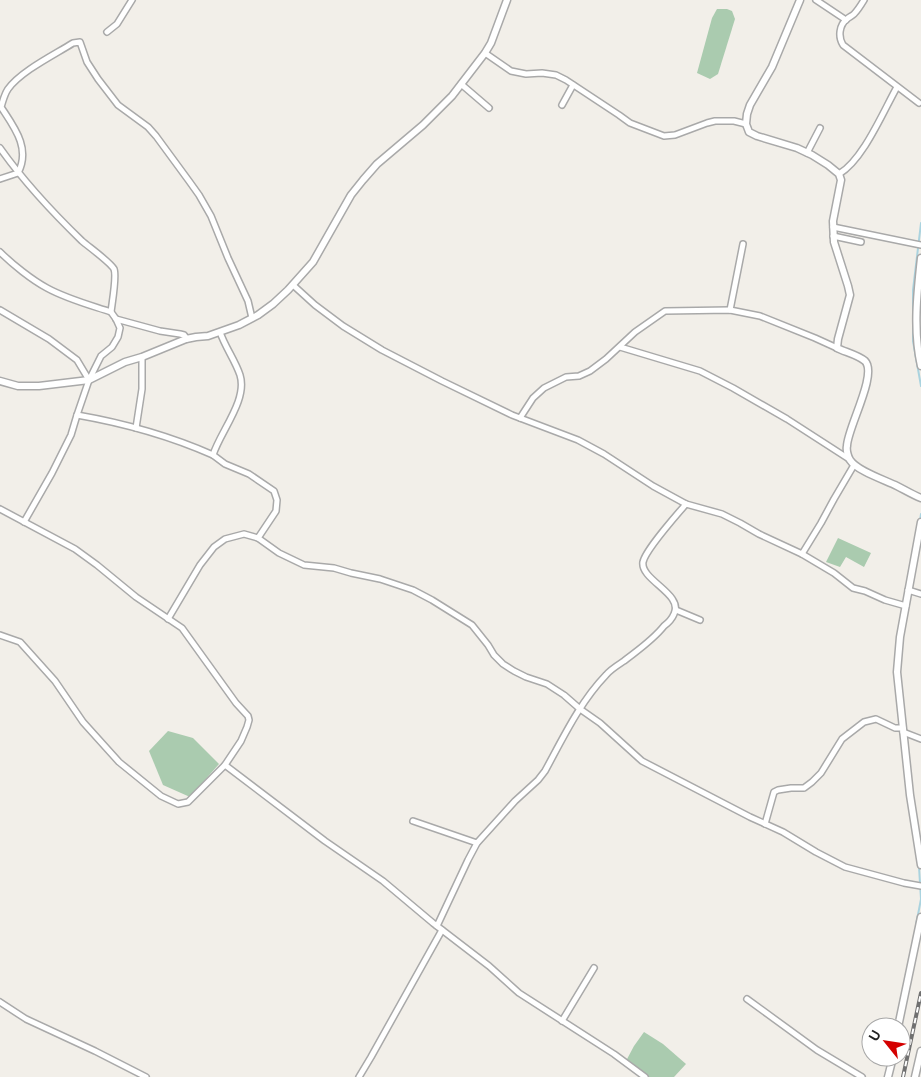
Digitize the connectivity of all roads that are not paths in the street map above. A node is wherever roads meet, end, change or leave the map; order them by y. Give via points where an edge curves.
1 (132, 0) edge
2 (507, 0) edge
3 (800, 0) edge
4 (816, 0) edge
5 (864, 0) edge
6 (846, 20) junction
7 (107, 32) dead end
8 (485, 53) junction
9 (461, 84) junction
10 (573, 85) junction
11 (897, 87) junction
12 (919, 103) dead end
13 (562, 105) dead end
14 (0, 107) edge
15 (489, 108) dead end
16 (746, 124) junction
17 (820, 128) dead end
18 (0, 148) edge
19 (807, 153) junction
20 (18, 173) junction
21 (839, 174) junction
22 (0, 178) edge
23 (833, 227) junction
24 (833, 236) junction
25 (861, 242) dead end
26 (743, 244) dead end
27 (918, 245) edge
28 (0, 252) edge
29 (921, 258) edge
30 (293, 285) junction
31 (0, 310) edge
32 (730, 310) junction
33 (111, 312) junction
34 (252, 318) junction
35 (116, 319) junction
36 (220, 332) junction
37 (188, 339) junction
38 (620, 347) junction
39 (837, 348) junction
40 (142, 358) junction
41 (921, 366) edge
42 (89, 380) junction
43 (0, 381) edge
44 (77, 414) junction
45 (520, 418) junction
46 (136, 428) junction
47 (213, 456) junction
48 (849, 459) junction
49 (854, 465) junction
50 (918, 497) edge
51 (686, 504) junction
52 (0, 509) edge
53 (24, 522) junction
54 (921, 522) edge
55 (258, 538) junction
56 (802, 554) junction
57 (908, 590) junction
58 (921, 593) edge
59 (903, 605) junction
60 (676, 610) junction
61 (168, 619) junction
62 (700, 620) dead end
63 (0, 634) edge
64 (580, 709) junction
65 (901, 729) junction
66 (921, 739) edge
67 (225, 764) junction
68 (413, 820) dead end
69 (765, 824) junction
70 (477, 843) junction
71 (921, 865) edge
72 (918, 886) edge
73 (921, 917) edge
74 (436, 926) junction
75 (442, 930) junction
76 (594, 968) dead end
77 (747, 999) dead end
78 (0, 1002) edge
79 (900, 1017) edge
80 (562, 1021) junction
81 (921, 1051) edge
82 (146, 1077) edge
83 (359, 1077) edge
84 (645, 1077) edge
85 (862, 1077) edge
86 (915, 1077) edge

1 - 7 street via 117,24
2 - 8 street
3 - 16 street via 772,67 750,105
4 - 6 street
5 - 6 street
6 - 11 street via 840,35 843,46
8 - 9 street
8 - 10 street via 511,70 556,75
9 - 15 street
9 - 30 street via 423,126 377,164 363,180 312,262
10 - 13 street
10 - 16 street via 630,123 664,136 716,121
11 - 12 street
11 - 21 street via 862,149
14 - 20 street via 19,136 23,158
14 - 34 street via 10,87 27,72 73,43 80,42 98,80 118,105 148,127 199,195 212,216
16 - 19 street via 749,132 757,136
17 - 19 street
18 - 20 street
19 - 21 street
20 - 22 street
20 - 33 street via 63,222 114,269
21 - 23 street via 841,180
23 - 24 street
23 - 27 street
24 - 25 street
24 - 39 street via 850,295
26 - 32 street
28 - 33 street via 47,288
29 - 41 street via 917,342
30 - 34 street
30 - 45 street via 315,306 382,350
31 - 42 street via 77,360
32 - 38 street via 665,311 634,332
32 - 39 street via 760,316
33 - 35 street
34 - 36 street
35 - 37 street via 184,335
35 - 42 street via 120,328 118,337 101,356
36 - 37 street
36 - 47 street via 242,382 237,403
37 - 40 street
38 - 45 street via 590,371 566,377 544,388
38 - 48 street via 700,371 787,419
39 - 48 street via 864,361 868,374 846,445
40 - 42 street via 124,362
40 - 46 street via 142,389
42 - 43 street via 38,386 18,386
42 - 44 street
44 - 46 street
44 - 53 street via 64,450
45 - 51 street via 578,440
46 - 47 street
47 - 55 street via 274,491 276,511
48 - 49 street
49 - 50 street
49 - 56 street
51 - 56 street via 722,514
51 - 60 street via 648,552 643,565 646,573 676,604
52 - 53 street
53 - 61 street via 90,560
54 - 57 street
55 - 61 street via 244,534 225,539 214,547
55 - 64 street via 304,566 334,568 380,578 432,600 472,626 504,664 564,694
56 - 59 street via 853,588
57 - 58 street
57 - 59 street
59 - 65 street via 897,672
60 - 62 street
60 - 64 street via 657,635 607,673
61 - 67 street via 182,628 248,716 241,741
63 - 67 street via 20,642 119,762 161,796 178,804 188,802
64 - 69 street via 642,761
64 - 70 street via 545,771
65 - 66 street
65 - 69 street via 876,719 864,722 842,739 812,782 804,788 774,792
65 - 71 street
67 - 74 street via 383,881
68 - 70 street
69 - 72 street via 845,867
70 - 74 street
73 - 79 street
74 - 75 street
75 - 80 street via 519,993
75 - 83 street
76 - 80 street
77 - 85 street via 817,1050
78 - 82 street via 26,1020
80 - 84 street
81 - 86 street

